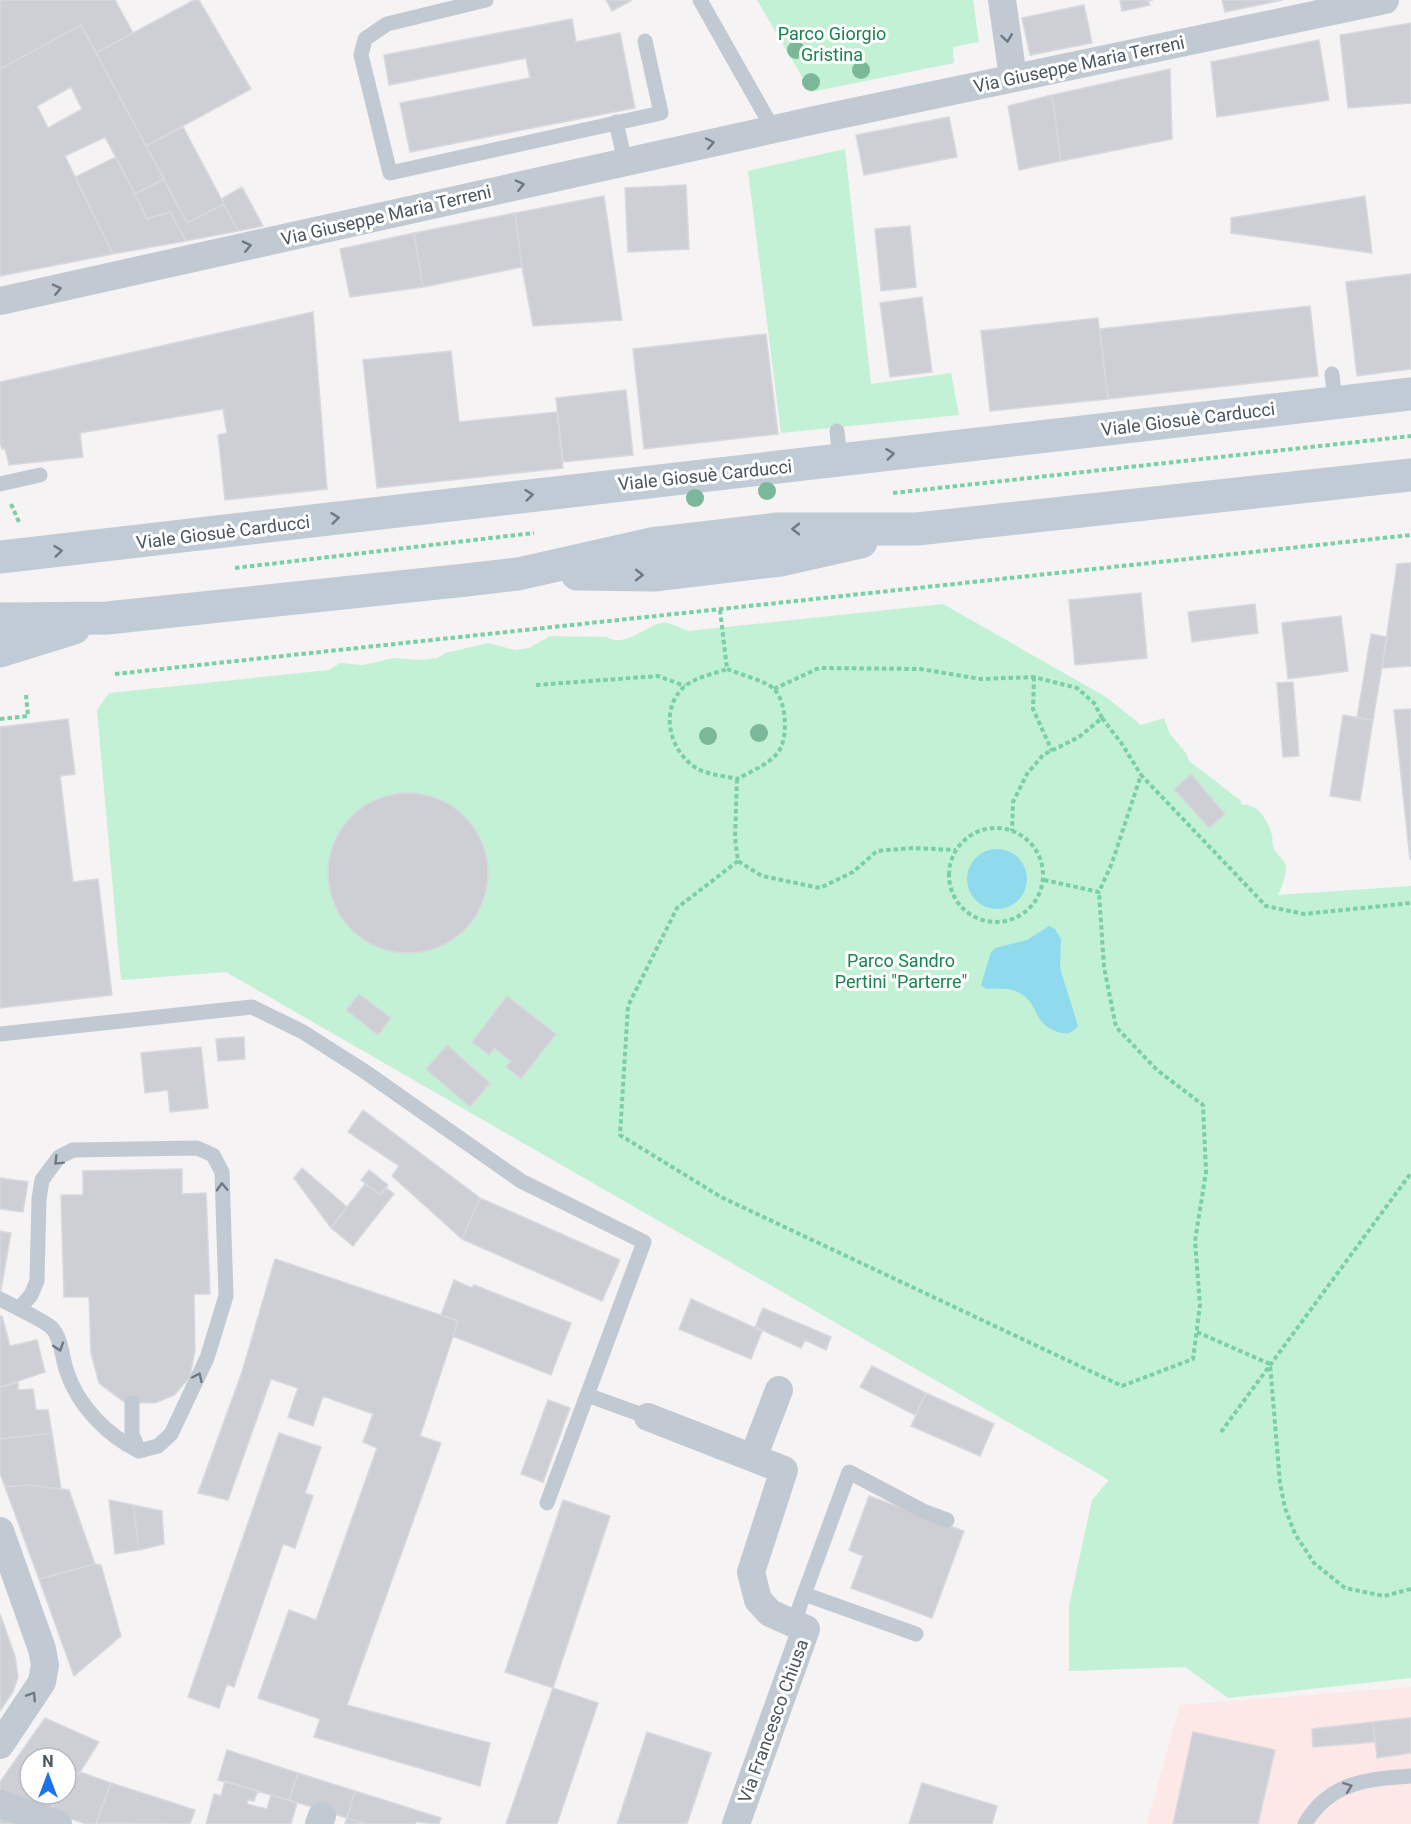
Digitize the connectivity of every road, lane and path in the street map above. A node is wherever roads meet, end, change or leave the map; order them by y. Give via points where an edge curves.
1 (486, 0) edge
2 (700, 0) edge
3 (1002, 0) edge
4 (1385, 0) edge
5 (1318, 7) edge
6 (645, 41) dead end
7 (1013, 77) junction
8 (616, 122) junction
9 (773, 129) junction
10 (625, 162) junction
11 (0, 301) edge
12 (1411, 394) edge
13 (40, 475) dead end
14 (1411, 475) edge
15 (0, 484) edge
16 (1411, 535) edge
17 (0, 557) edge
18 (720, 610) junction
19 (3, 630) edge
20 (727, 669) junction
21 (115, 674) dead end
22 (1034, 677) junction
23 (536, 685) dead end
24 (685, 686) junction
25 (774, 689) junction
26 (26, 694) dead end
27 (1101, 718) junction
28 (0, 719) edge
29 (1052, 751) junction
30 (1141, 775) junction
31 (736, 779) junction
32 (1012, 831) junction
33 (956, 850) junction
34 (738, 861) junction
35 (1044, 880) junction
36 (1099, 892) junction
37 (1411, 903) edge
38 (0, 1034) edge
39 (1411, 1173) edge
40 (0, 1299) edge
41 (19, 1309) junction
42 (1197, 1332) junction
43 (1270, 1364) junction
44 (779, 1390) dead end
45 (174, 1395) dead end
46 (587, 1395) junction
47 (132, 1403) dead end
48 (182, 1413) junction
49 (648, 1417) joint
50 (1221, 1432) dead end
51 (140, 1451) junction
52 (753, 1458) junction
53 (547, 1503) dead end
54 (947, 1520) dead end
55 (0, 1531) edge
56 (1411, 1589) edge
57 (804, 1594) junction
58 (795, 1625) junction
59 (916, 1634) dead end
60 (0, 1745) edge
61 (1411, 1776) edge
62 (0, 1804) edge
63 (58, 1824) edge
64 (736, 1824) edge
65 (1305, 1824) edge

1 - 8 lane via 387,24 365,39 362,55 390,173
2 - 9 lane
3 -> 7 street
4 - 5 street, Via Giuseppe Maria Terreni
5 - 7 street, Via Giuseppe Maria Terreni
6 - 8 lane via 661,113
7 - 9 street, Via Giuseppe Maria Terreni
8 - 10 lane
10 -> 9 street, Via Giuseppe Maria Terreni
11 -> 10 street, Via Giuseppe Maria Terreni
17 -> 12 street, Viale Giosuè Carducci via 838,445 1333,388
13 - 15 lane
14 - 19 street via 917,529 766,530 651,544 518,574
16 - 18 path
18 - 20 path
18 - 21 path
20 - 24 path
20 - 25 path
22 - 25 path via 981,679 920,669 819,668
22 - 27 path via 1077,688 1094,703
22 - 29 path via 1033,709
23 - 24 path via 658,676
24 - 31 path via 672,702 673,741 700,770
25 - 31 path via 783,705 785,720 779,750 765,764
26 - 28 path via 28,716
27 - 29 path via 1080,737
27 - 30 path
29 - 32 path via 1043,755 1027,774 1013,802
30 - 36 path
30 - 37 path via 1266,906 1304,914
31 - 34 path
32 - 33 path via 999,828 975,833
32 - 35 path via 1033,844 1040,855
33 - 34 path via 877,851 853,872 820,888 762,876
33 - 35 path via 950,864 953,894 961,908 988,922 1019,918 1040,895
34 - 42 path via 677,908 627,1006 620,1135 721,1197 1122,1386 1193,1359
35 - 36 path
36 - 42 path via 1104,967 1116,1027 1157,1070 1203,1106 1206,1172 1195,1241 1200,1305
38 - 46 lane via 252,1007 303,1032 386,1085 520,1181 644,1242
39 - 43 path
40 - 41 lane
48 -> 41 lane via 207,1358 226,1296 222,1172 213,1155 197,1148 175,1148 73,1150 59,1157 42,1180 37,1281
41 -> 51 lane via 52,1329 73,1390 81,1402 120,1442
42 - 43 path
43 - 50 path
43 - 56 path via 1280,1483 1295,1534 1314,1563 1345,1587 1384,1596
44 - 52 street
45 - 48 lane
46 - 49 lane
46 - 53 lane
47 - 51 lane via 132,1434
48 - 51 lane via 171,1434 158,1446
49 - 52 street, Via Francesco Chiusa
52 - 58 street, Via Francesco Chiusa via 784,1470 751,1572 755,1591 770,1613
54 - 57 lane via 849,1472
60 -> 55 street via 42,1682 45,1665
57 - 58 lane
57 - 59 lane
58 - 64 street, Via Francesco Chiusa via 806,1629
65 -> 61 lane via 1317,1805 1343,1788 1364,1781
62 - 63 street

